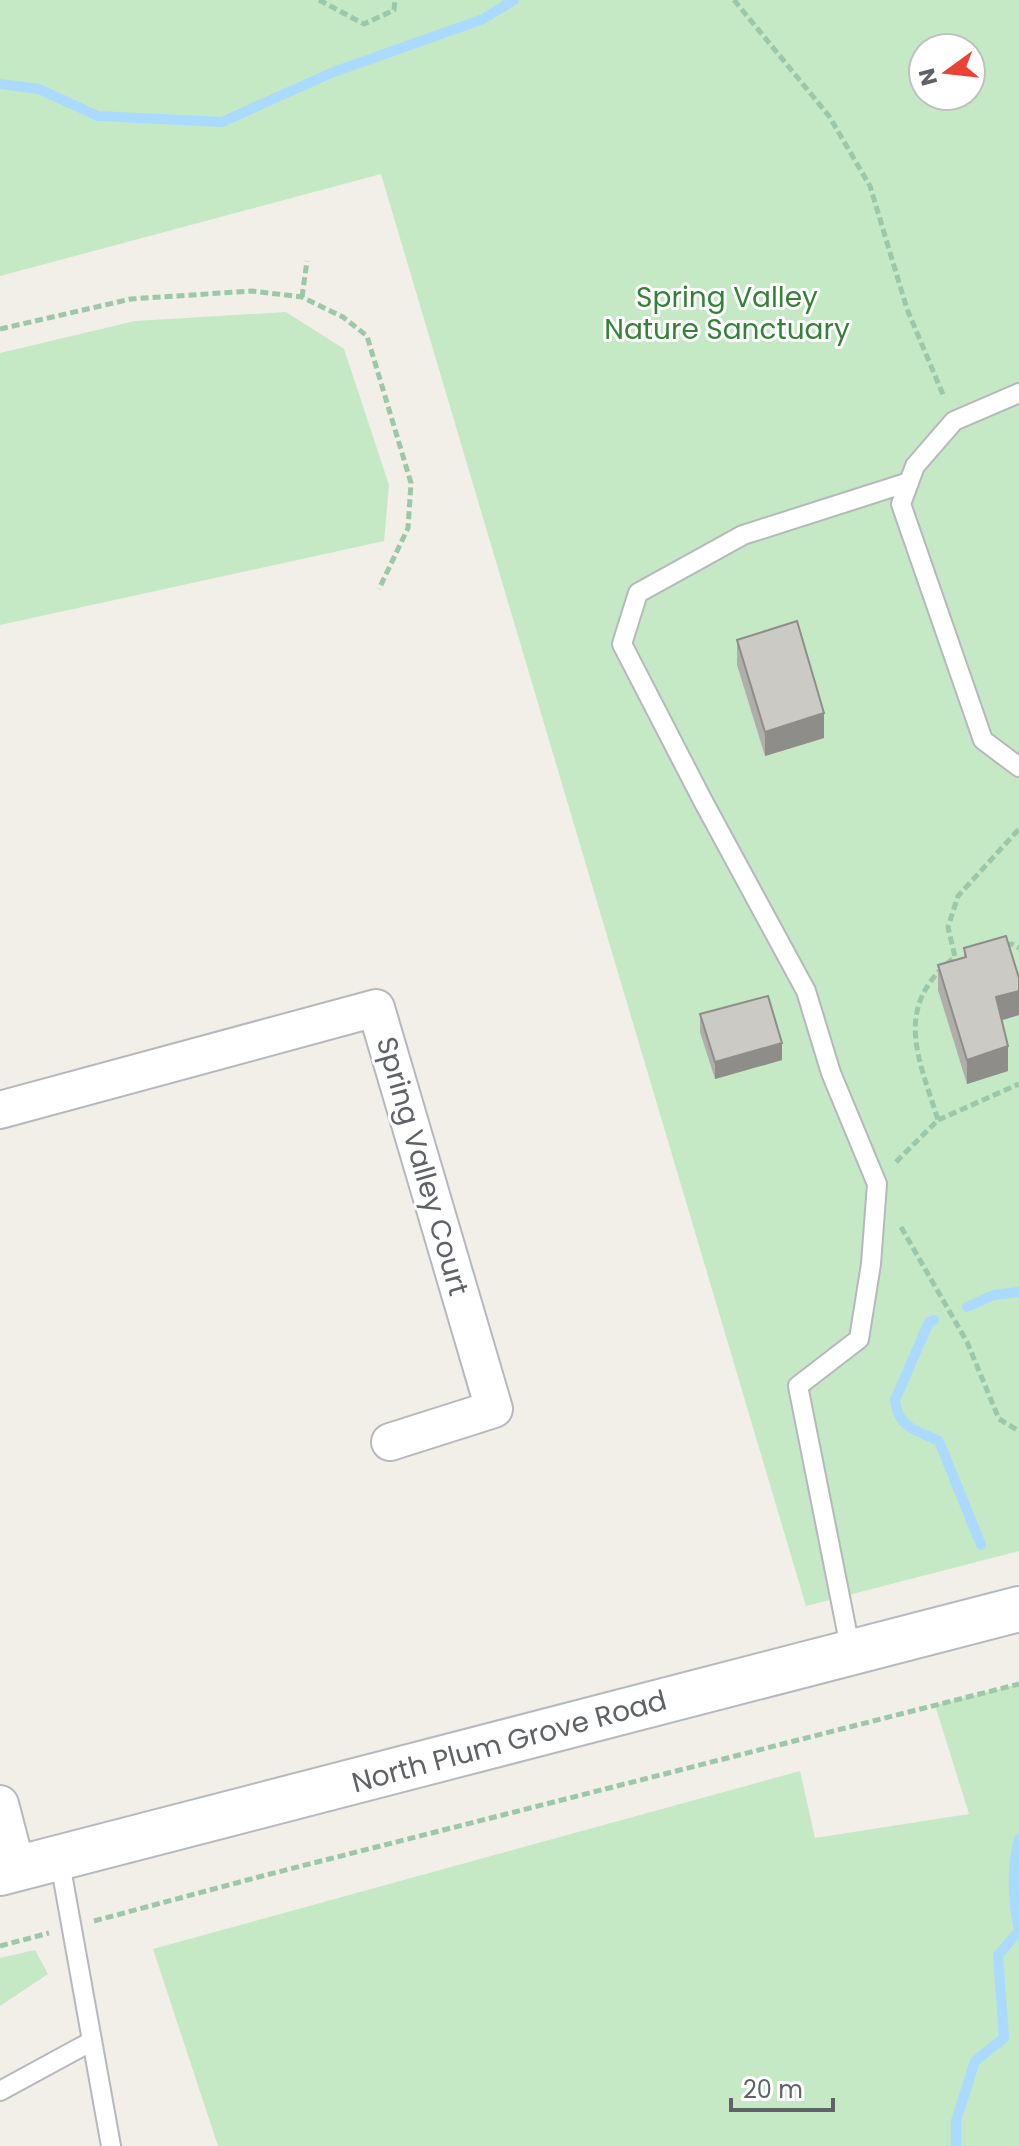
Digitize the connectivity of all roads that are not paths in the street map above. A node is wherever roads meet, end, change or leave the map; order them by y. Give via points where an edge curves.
1 (1019, 393) edge
2 (909, 482) junction
3 (1019, 767) edge
4 (0, 1110) edge
5 (390, 1442) dead end
6 (1019, 1609) edge
7 (851, 1652) junction
8 (0, 1804) edge
9 (59, 1857) junction
10 (8, 1871) edge
11 (92, 2041) junction
12 (0, 2091) edge
13 (111, 2146) edge

1 - 2 lane via 954,421 915,466
2 - 3 lane via 901,504 983,740
2 - 7 lane via 743,535 638,593 622,644 806,991 831,1073 877,1184 859,1339 798,1386
4 - 5 street, Spring Valley Court via 376,1008 494,1409
6 - 7 street, North Plum Grove Road
7 - 9 street, North Plum Grove Road
8 - 10 street
9 - 10 street, North Plum Grove Road
9 - 11 lane
11 - 12 lane
11 - 13 lane

